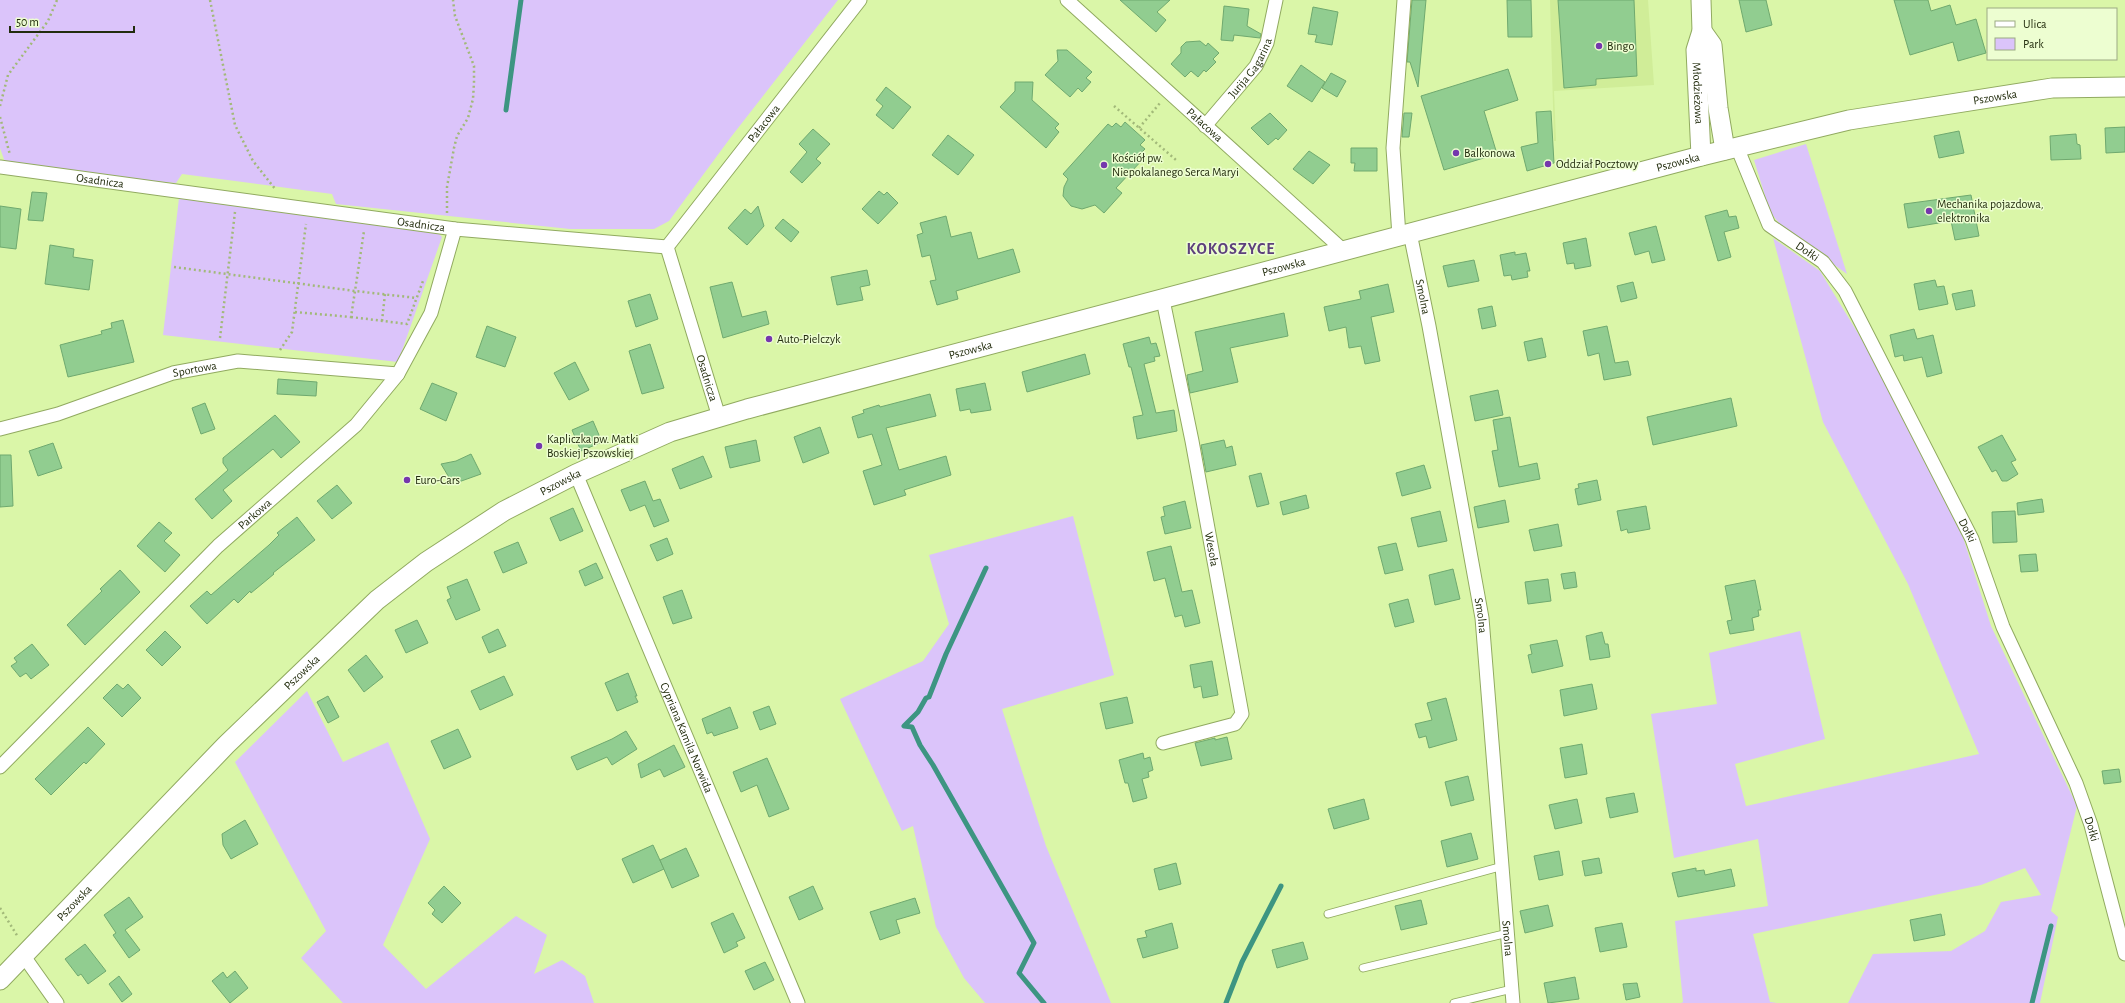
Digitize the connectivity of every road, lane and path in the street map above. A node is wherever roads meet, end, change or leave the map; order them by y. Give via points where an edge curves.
1 (57, 0) edge
2 (210, 0) edge
3 (453, 0) edge
4 (860, 0) edge
5 (1067, 0) edge
6 (1276, 0) edge
7 (1404, 0) edge
8 (1701, 0) edge
9 (1702, 31) junction
10 (2125, 87) edge
11 (1168, 93) junction
12 (0, 106) edge
13 (1114, 106) dead end
14 (0, 117) edge
15 (1205, 126) junction
16 (1139, 128) junction
17 (1731, 149) junction
18 (1701, 156) junction
19 (1176, 160) dead end
20 (0, 167) edge
21 (13, 169) junction
22 (289, 206) junction
23 (235, 210) dead end
24 (307, 219) dead end
25 (364, 226) dead end
26 (452, 228) junction
27 (1404, 234) junction
28 (667, 247) junction
29 (1343, 250) junction
30 (174, 267) dead end
31 (227, 273) junction
32 (298, 284) junction
33 (356, 291) junction
34 (385, 294) junction
35 (417, 298) dead end
36 (1163, 300) junction
37 (295, 312) junction
38 (351, 317) junction
39 (382, 321) junction
40 (407, 324) dead end
41 (220, 338) dead end
42 (279, 364) junction
43 (398, 374) junction
44 (719, 417) junction
45 (0, 429) edge
46 (576, 474) junction
47 (1163, 743) dead end
48 (0, 767) edge
49 (1503, 866) junction
50 (0, 908) edge
51 (1328, 914) dead end
52 (1508, 933) junction
53 (22, 948) junction
54 (2125, 954) edge
55 (1364, 968) dead end
56 (0, 980) edge
57 (1512, 989) junction
58 (58, 1003) edge
59 (798, 1003) edge
60 (1454, 1003) edge
61 (1512, 1003) edge

1 - 12 path via 48,20 8,75
2 - 22 path via 235,125 253,161
3 - 26 path via 455,16 474,66 474,82 470,112 457,136 447,188
4 - 28 street, Pałacowa
5 - 11 street, Pałacowa
6 - 15 street, Jurija Gagarina via 1267,43 1256,66
7 - 27 street, Smolna via 1393,148
8 - 9 main road, Młodzieżowa
9 - 17 main road, Młodzieżowa via 1712,45 1718,108
9 - 18 main road, Młodzieżowa via 1696,50
10 - 17 main road, Pszowska via 2052,88 1849,120
11 - 15 street, Pałacowa
11 - 16 path
13 - 16 path
14 - 21 path
15 - 29 street, Pałacowa
16 - 19 path
17 - 18 main road, Pszowska
17 - 54 street, Dołki via 1769,225 1822,262 1845,291 1972,539 2003,627 2076,783
18 - 27 main road, Pszowska
20 - 21 street, Osadnicza
21 - 22 street, Osadnicza
22 - 26 street, Osadnicza
23 - 31 path
24 - 32 path
25 - 33 path
26 - 28 street, Osadnicza
26 - 43 street, Parkowa via 431,313
27 - 29 main road, Pszowska
27 - 49 street, Smolna via 1440,386 1482,618
28 - 44 street, Osadnicza
29 - 36 main road, Pszowska
30 - 31 path
31 - 32 path
31 - 41 path
32 - 33 path
32 - 37 path
33 - 34 path
33 - 38 path
34 - 35 path
34 - 39 path
36 - 44 main road, Pszowska
36 - 47 street, Wesoła via 1192,441 1242,714 1235,724
37 - 38 path
37 - 42 path via 292,332 280,347
38 - 39 path
39 - 40 path
42 - 43 street, Sportowa
42 - 45 street, Sportowa via 238,361 173,373 58,414
43 - 48 street, Parkowa via 356,425 218,546
44 - 46 main road, Pszowska via 670,432
46 - 53 main road, Pszowska via 504,511 426,562 377,600 226,745
46 - 59 street, Cypriana Kamila Norwida
49 - 51 lane
49 - 52 street, Smolna
50 - 53 path
52 - 55 lane
52 - 57 street, Smolna
53 - 56 main road, Pszowska
53 - 58 street
57 - 60 lane
57 - 61 street, Smolna

